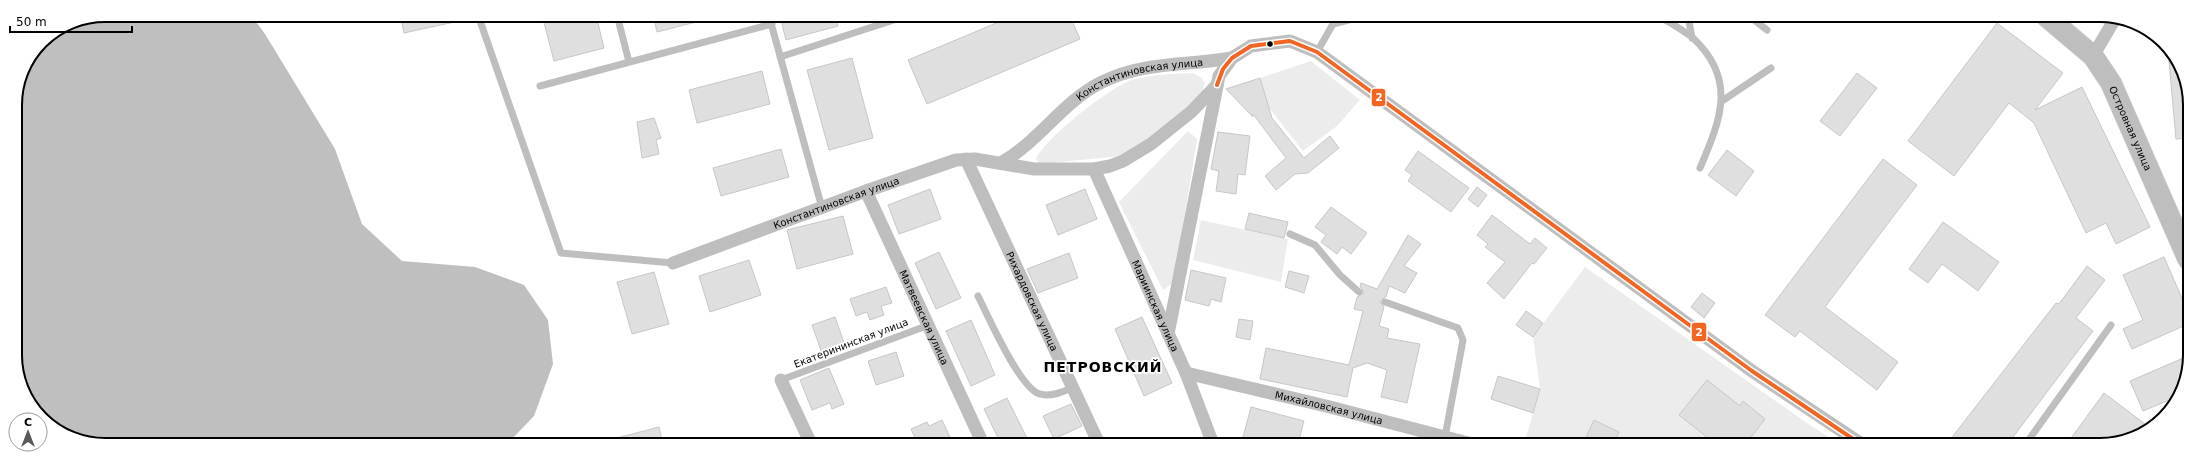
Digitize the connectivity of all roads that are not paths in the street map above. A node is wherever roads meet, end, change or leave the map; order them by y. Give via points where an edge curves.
1 (480, 22) edge
2 (619, 22) edge
3 (888, 22) edge
4 (1332, 22) edge
5 (1668, 22) edge
6 (1689, 22) edge
7 (1757, 22) edge
8 (2053, 22) edge
9 (2112, 23) edge
10 (772, 24) joint
11 (1767, 30) dead end
12 (1692, 38) junction
13 (1317, 52) junction
14 (2093, 56) junction
15 (780, 57) junction
16 (1232, 58) junction
17 (629, 62) junction
18 (1771, 68) dead end
19 (1217, 85) junction
20 (540, 86) dead end
21 (1722, 101) junction
22 (966, 159) junction
23 (1001, 163) junction
24 (1700, 168) dead end
25 (1094, 169) junction
26 (866, 191) junction
27 (822, 208) junction
28 (1290, 234) dead end
29 (2183, 247) edge
30 (673, 263) joint
31 (1359, 292) dead end
32 (978, 296) dead end
33 (1385, 302) dead end
34 (929, 325) junction
35 (2111, 325) dead end
36 (1168, 334) junction
37 (1186, 373) junction
38 (781, 380) joint
39 (1072, 388) junction
40 (1445, 437) junction
41 (807, 438) edge
42 (980, 438) edge
43 (1096, 438) edge
44 (1211, 438) edge
45 (1449, 438) edge
46 (1853, 438) edge
47 (2030, 438) edge

1 - 30 lane via 562,253
2 - 17 lane
3 - 15 lane
4 - 13 lane
5 - 12 lane
6 - 12 lane
7 - 11 lane
8 - 14 main road, Островная улица
9 - 14 street
10 - 15 lane
10 - 17 lane
12 - 21 lane via 1711,61 1720,86
13 - 16 street via 1290,41 1251,46
13 - 46 street via 1752,371
14 - 29 main road, Островная улица via 2111,83
15 - 27 lane
16 - 19 street via 1223,69
16 - 23 street, Константиновская улица via 1129,70 1099,83 1075,100 1032,142
17 - 20 lane
18 - 21 lane
19 - 25 street, Константиновская улица via 1191,112 1151,144 1123,161
19 - 36 street
21 - 24 lane via 1721,115
22 - 23 street, Константиновская улица
22 - 26 street, Константиновская улица via 956,160
22 - 39 street, Рихардовская улица
23 - 25 street, Константиновская улица via 1034,169
25 - 36 street, Мариинская улица
26 - 27 street, Константиновская улица
26 - 34 street, Матвеевская улица
27 - 30 street, Константиновская улица
28 - 31 lane via 1315,245 1340,275
32 - 39 lane via 1014,367 1038,394 1064,392
33 - 40 lane via 1458,328 1461,334 1460,357
34 - 38 lane, Екатерининская улица
34 - 42 street, Матвеевская улица
35 - 47 lane
36 - 37 street, Мариинская улица
37 - 40 street, Михайловская улица
37 - 44 street, Мариинская улица
38 - 41 street
39 - 43 street, Рихардовская улица
40 - 45 street, Михайловская улица

